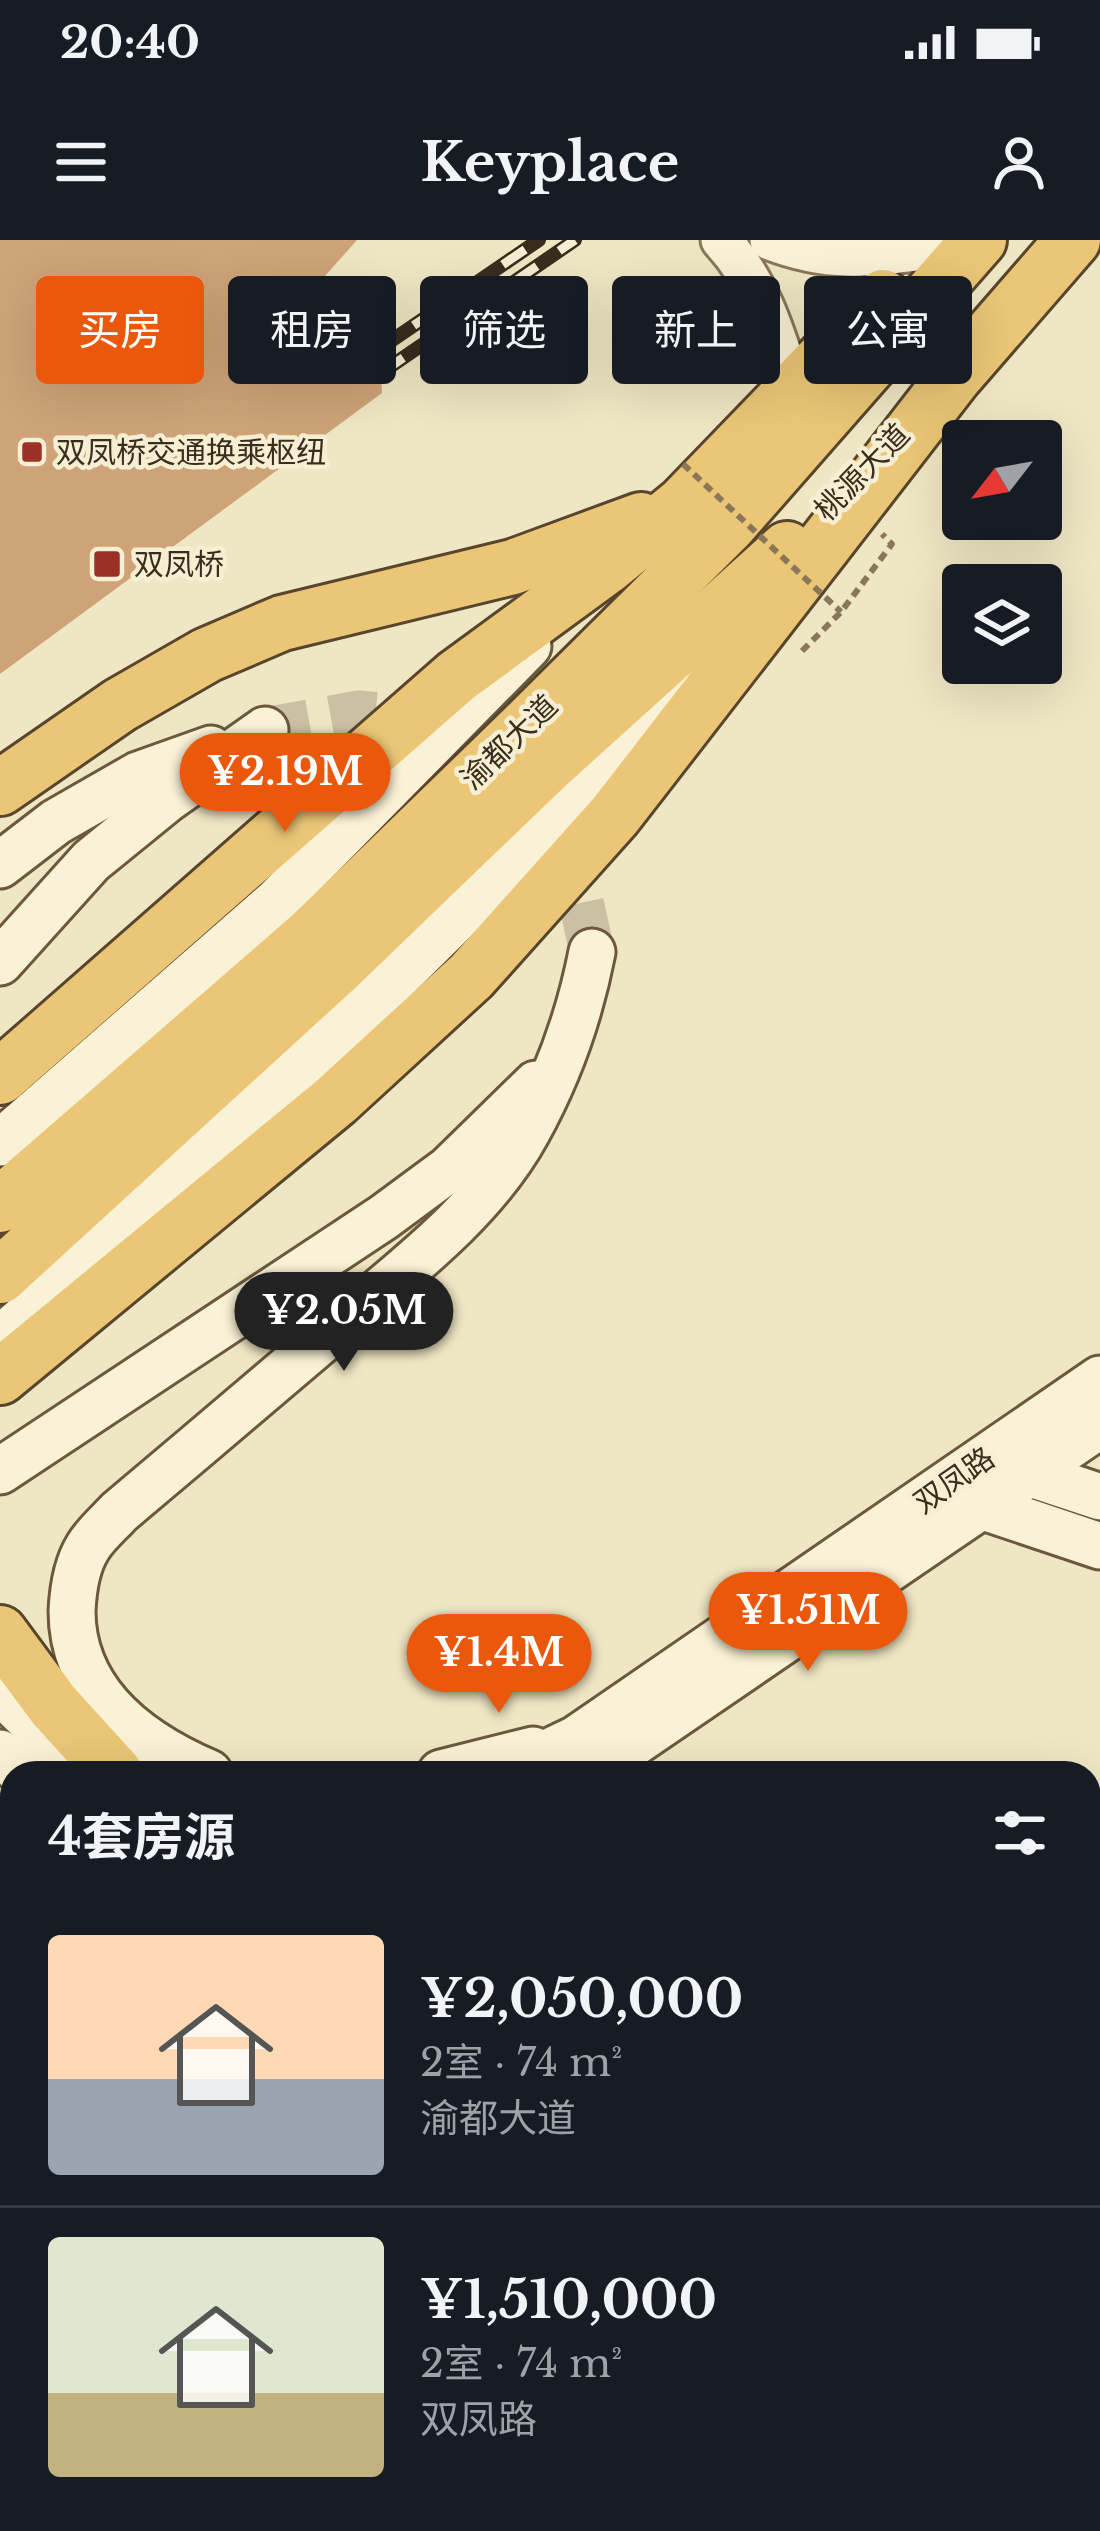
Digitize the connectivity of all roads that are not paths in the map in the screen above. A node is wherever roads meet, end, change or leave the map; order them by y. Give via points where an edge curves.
1 (722, 240) edge
2 (770, 240) edge
3 (1073, 240) edge
4 (949, 243) edge
5 (972, 356) edge
6 (947, 384) edge
7 (949, 384) edge
8 (793, 390) junction
9 (683, 484) junction
10 (606, 566) junction
11 (770, 567) junction
12 (0, 788) edge
13 (0, 865) edge
14 (592, 952) tunnel mouth
15 (0, 962) edge
16 (561, 1059) junction
17 (0, 1077) edge
18 (0, 1143) edge
19 (0, 1205) edge
20 (0, 1276) edge
21 (0, 1340) edge
22 (0, 1377) edge
23 (1100, 1379) edge
24 (1100, 1424) edge
25 (984, 1459) junction
26 (6, 1467) edge
27 (1029, 1474) junction
28 (938, 1491) junction
29 (1100, 1498) edge
30 (982, 1507) junction
31 (1100, 1546) edge
32 (0, 1633) edge
33 (0, 1691) edge
34 (82, 1761) edge
35 (104, 1761) edge
36 (181, 1761) edge
37 (593, 1761) edge
38 (593, 1761) edge

1 - 8 street via 767,310
2 - 4 street via 852,259
3 - 5 highway
4 - 8 highway
4 - 19 highway, 渝都大道 via 729,525 310,935
6 - 11 highway, 桃源大道
7 - 22 highway via 615,815 471,976 336,1100
8 - 9 highway
9 - 10 highway
9 - 12 highway via 513,567 282,623 207,655
10 - 17 highway via 456,677
10 - 18 main road via 276,902
11 - 20 highway, 渝都大道
11 - 21 main road via 581,796 371,1003
13 - 15 main road via 138,775 265,730 92,861
14 - 16 main road
16 - 26 main road via 448,1168 384,1217
16 - 36 main road via 526,1135 484,1193 87,1548 73,1586 72,1634 84,1672 118,1720
23 - 25 main road, 双凤路
24 - 27 main road, 双凤路
25 - 27 main road
25 - 28 main road, 双凤路
27 - 29 main road
27 - 30 main road, 双凤路
28 - 30 main road
28 - 37 main road, 双凤路
30 - 31 main road
30 - 38 main road, 双凤路
32 - 35 highway
33 - 34 main road

